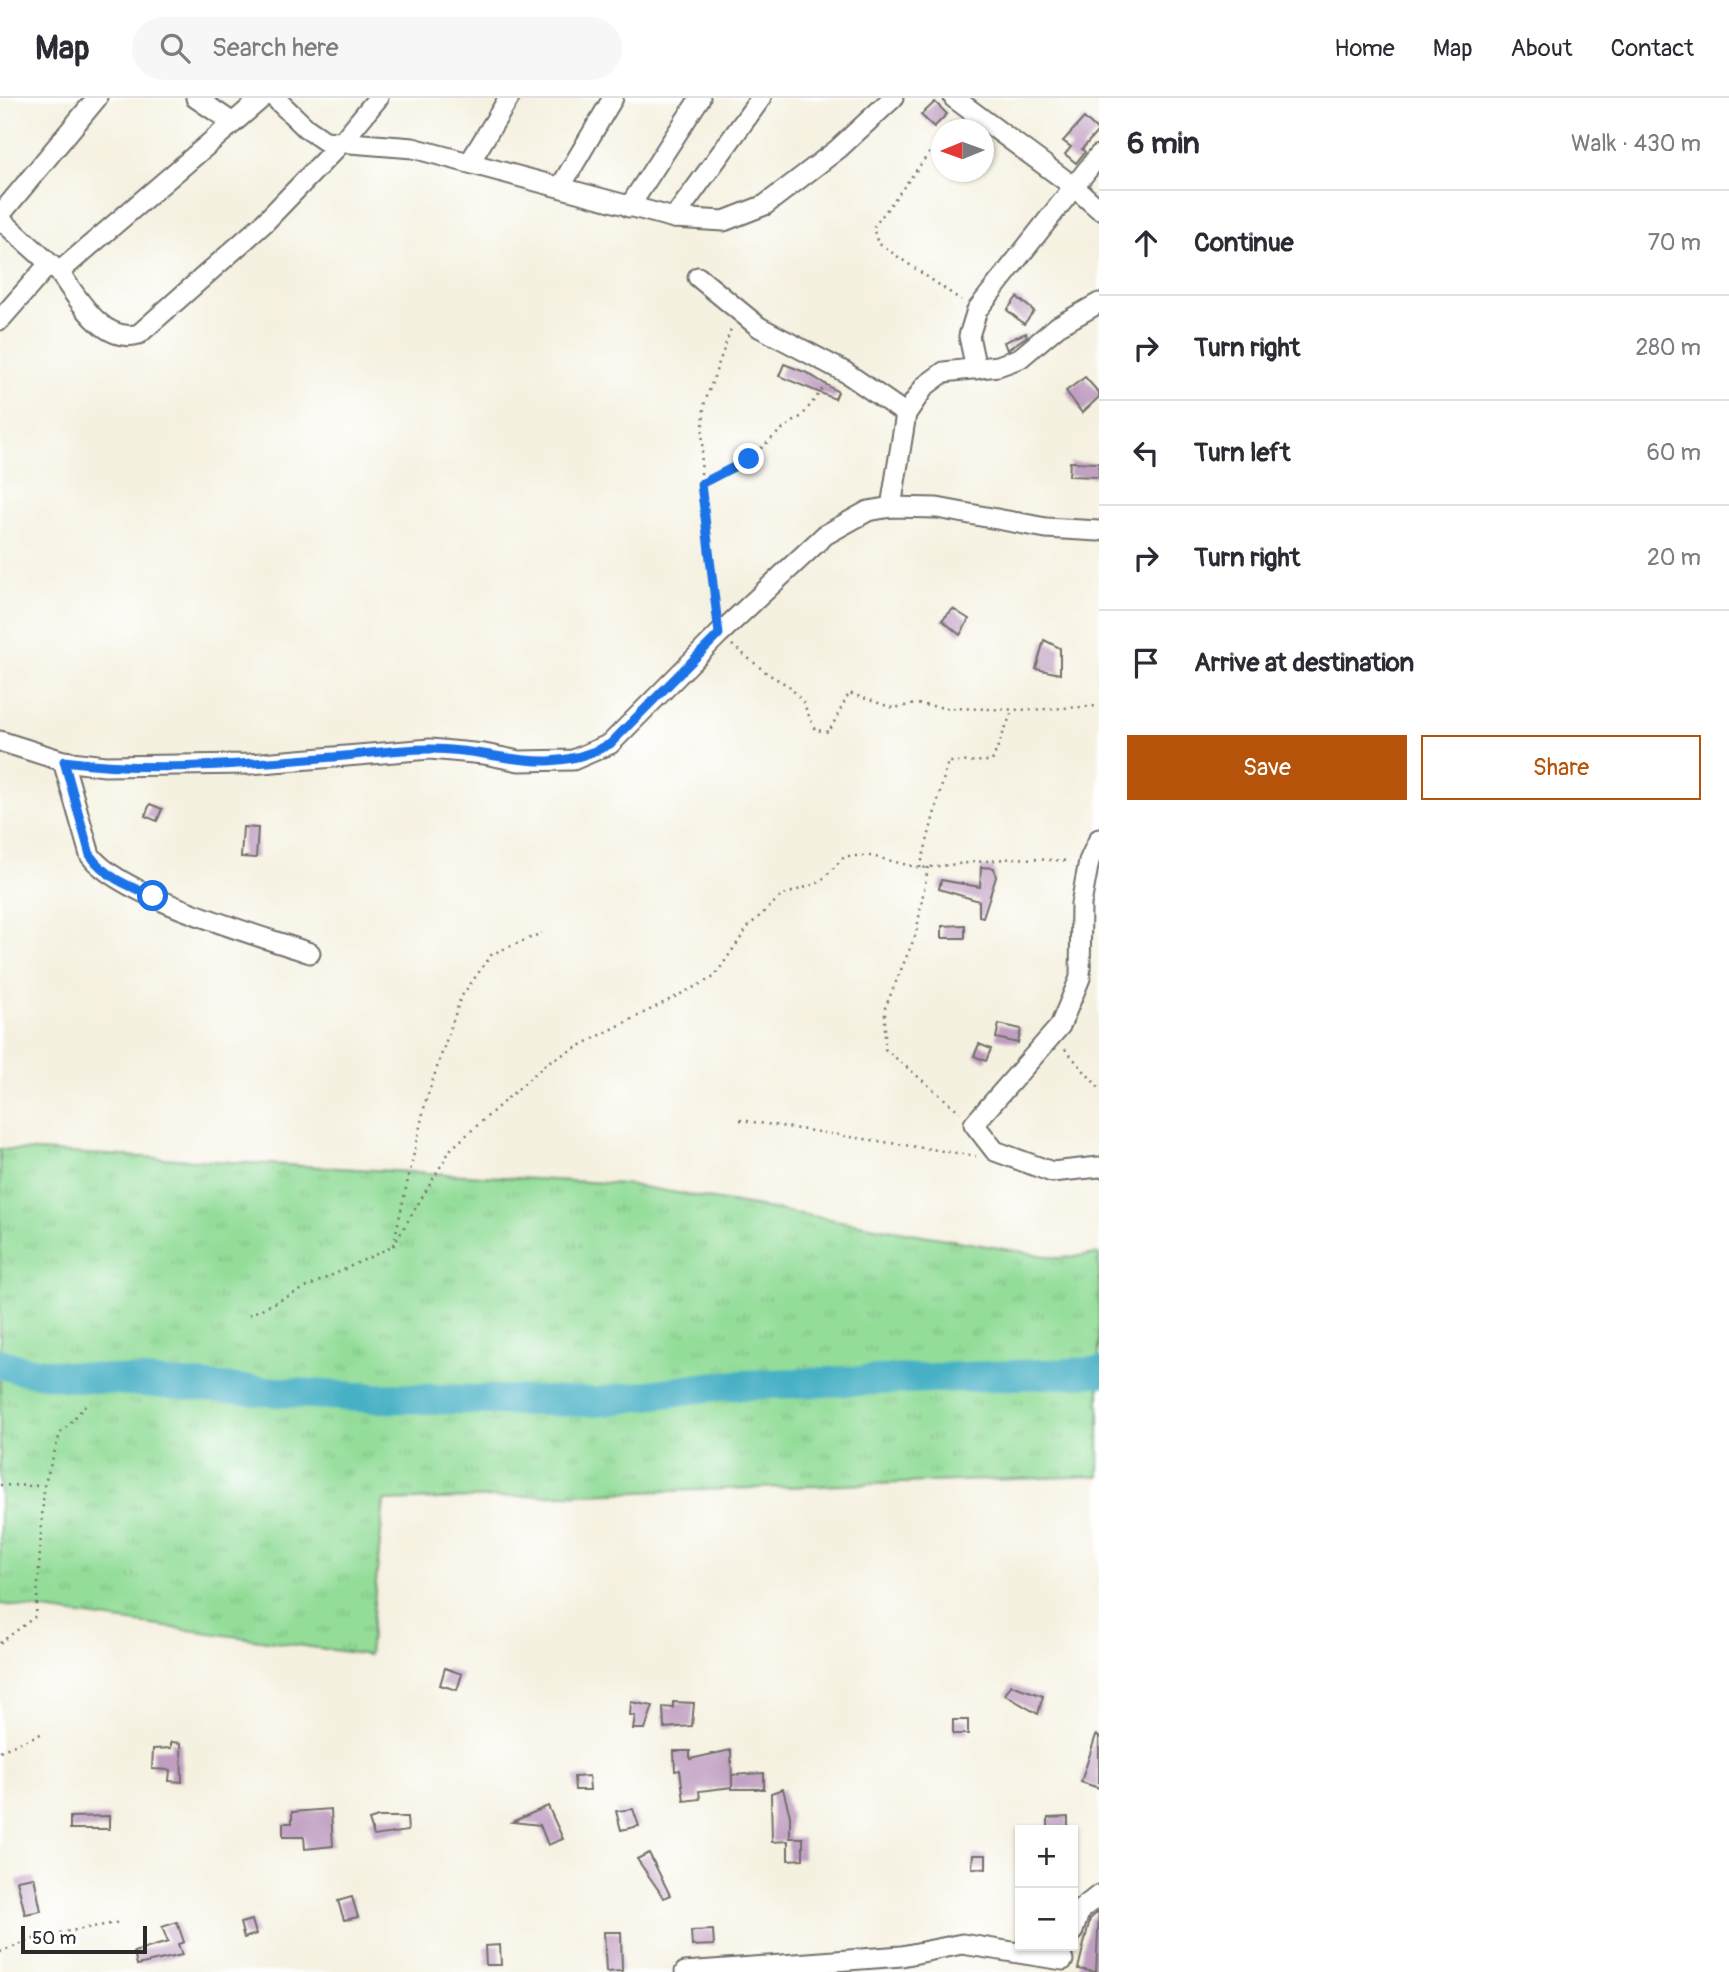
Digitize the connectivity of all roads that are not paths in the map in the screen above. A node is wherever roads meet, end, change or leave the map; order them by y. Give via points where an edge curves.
1 (97, 98) edge
2 (196, 98) edge
3 (262, 98) edge
4 (275, 98) edge
5 (378, 98) edge
6 (509, 98) edge
7 (613, 98) edge
8 (700, 98) edge
9 (761, 98) edge
10 (892, 98) edge
11 (954, 98) edge
12 (233, 123) junction
13 (341, 143) junction
14 (1099, 155) edge
15 (470, 162) junction
16 (561, 186) junction
17 (1073, 186) junction
18 (629, 207) junction
19 (1099, 209) edge
20 (0, 217) edge
21 (674, 218) junction
22 (54, 268) junction
23 (698, 277) dead end
24 (1099, 303) edge
25 (0, 320) edge
26 (976, 369) junction
27 (906, 414) junction
28 (891, 507) junction
29 (1096, 534) edge
30 (0, 741) edge
31 (64, 761) junction
32 (1099, 839) edge
33 (310, 953) dead end
34 (1099, 1167) edge
35 (1099, 1895) edge
36 (1078, 1916) edge
37 (1064, 1959) edge
38 (685, 1972) edge

1 - 20 street
2 - 12 street
3 - 12 street
4 - 13 street via 325,141
5 - 13 street
6 - 15 street
7 - 16 street
8 - 18 street
9 - 21 street
10 - 21 street via 838,149 765,205 724,221
11 - 17 street
12 - 22 street
13 - 15 street via 413,148
13 - 22 street via 263,224 139,334 130,337 106,328 89,314
14 - 17 street
15 - 16 street
16 - 18 street
17 - 19 street
17 - 26 street via 976,310 970,336
18 - 21 street
20 - 22 street
22 - 25 street
23 - 27 street via 759,327 845,372
24 - 26 street via 1058,326 1020,358
26 - 27 street via 944,372 934,378
27 - 28 street
28 - 29 street via 937,508
28 - 31 street via 868,511 825,535 610,744 573,760 519,761 430,749 250,764 155,767
30 - 31 street
31 - 33 street via 90,855 99,868 117,881 201,916
32 - 34 street via 1081,904 1080,978 1054,1036 974,1124 995,1151 1052,1172
35 - 36 street
37 - 38 street via 962,1944 902,1956

